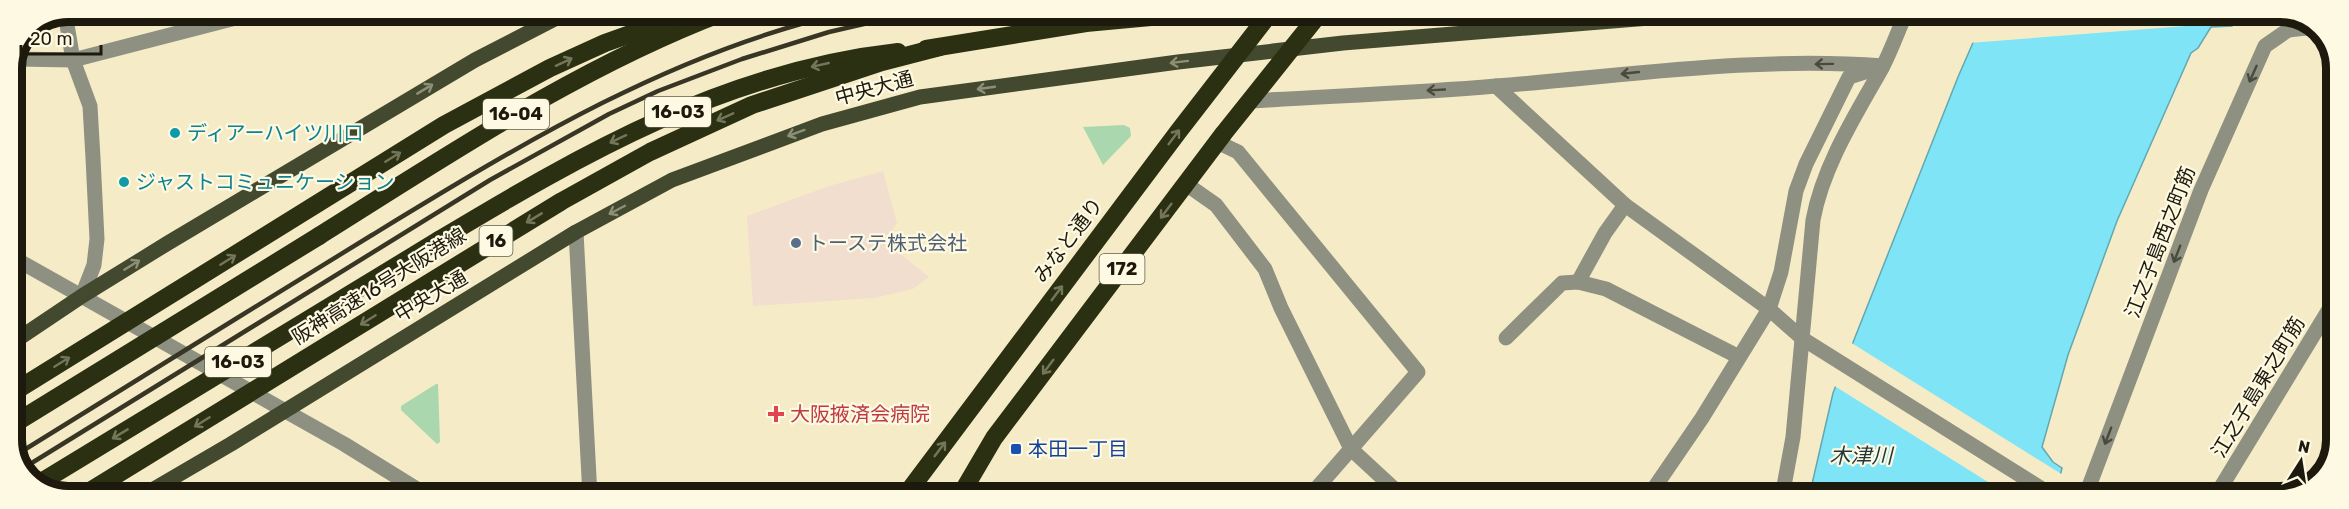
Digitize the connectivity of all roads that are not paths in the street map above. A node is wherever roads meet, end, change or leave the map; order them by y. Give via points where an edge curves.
1 (67, 23) edge
2 (217, 23) edge
3 (547, 23) edge
4 (661, 23) edge
5 (697, 23) edge
6 (1086, 23) edge
7 (1262, 23) edge
8 (1312, 23) edge
9 (1594, 23) edge
10 (1902, 23) edge
11 (2291, 24) edge
12 (2302, 28) edge
13 (2288, 30) junction
14 (940, 47) junction
15 (1293, 49) junction
16 (1237, 56) junction
17 (23, 59) edge
18 (74, 60) junction
19 (1883, 66) junction
20 (1496, 86) junction
21 (1251, 101) junction
22 (1217, 142) junction
23 (1186, 184) junction
24 (1625, 205) junction
25 (576, 232) junction
26 (23, 263) edge
27 (1578, 282) junction
28 (82, 296) junction
29 (1769, 309) junction
30 (2326, 314) edge
31 (23, 336) edge
32 (1506, 338) dead end
33 (1803, 339) junction
34 (1739, 357) junction
35 (23, 386) edge
36 (284, 411) junction
37 (23, 418) edge
38 (1351, 449) junction
39 (45, 480) edge
40 (98, 486) edge
41 (159, 486) edge
42 (412, 486) edge
43 (589, 486) edge
44 (912, 486) edge
45 (966, 486) edge
46 (1318, 486) edge
47 (1390, 486) edge
48 (1656, 486) edge
49 (1784, 486) edge
50 (2038, 486) edge
51 (2089, 486) edge
52 (2222, 486) edge

1 - 18 street
2 - 18 street
28 -> 3 main road via 475,60
35 -> 4 highway, bridge via 444,125 550,68
5 - 37 highway, 16-04, bridge via 651,42 551,94
6 - 14 highway, 阪神高速16号大阪港線 / 16
7 - 16 highway, みなと通り / 172
8 - 15 highway, 172
9 - 15 main road, 中央大通
10 - 19 street
11 - 13 street
12 - 13 street
13 -> 51 street, 江之子島西之町筋 via 2265,46 2201,190
14 -> 39 highway, 16-03, bridge via 821,64 745,86 598,147
14 -> 40 highway, 阪神高速16号大阪港線 / 16, bridge via 752,105 642,156 561,201
15 - 16 main road, 中央大通
15 - 21 highway, 172
16 -> 25 main road, 中央大通 via 920,97 822,124 734,155 672,180
44 -> 16 highway, みなと通り / 172
17 - 18 street
18 - 28 street via 90,106 97,239 94,265
19 -> 20 street via 1690,67
19 - 29 street via 1849,77 1806,164 1796,191 1781,272
19 - 33 street via 1817,198
20 -> 21 street
20 - 24 street
21 - 22 highway, 172
22 - 23 highway, 172
22 - 38 street via 1238,152 1418,372
23 - 38 street via 1216,205 1265,269
23 -> 45 highway, 172 via 994,438
24 - 27 street via 1605,232
24 - 29 street
25 - 36 main road, 中央大通
25 - 43 street
26 - 28 street
27 - 32 street via 1562,283
27 - 34 street via 1606,289
28 - 31 main road
28 - 36 street
29 - 33 street
29 - 34 street
30 - 52 street, 江之子島東之町筋
33 - 49 street
33 - 50 street
34 - 48 street
36 - 41 main road, 中央大通
36 - 42 street
38 - 46 street
38 - 47 street

